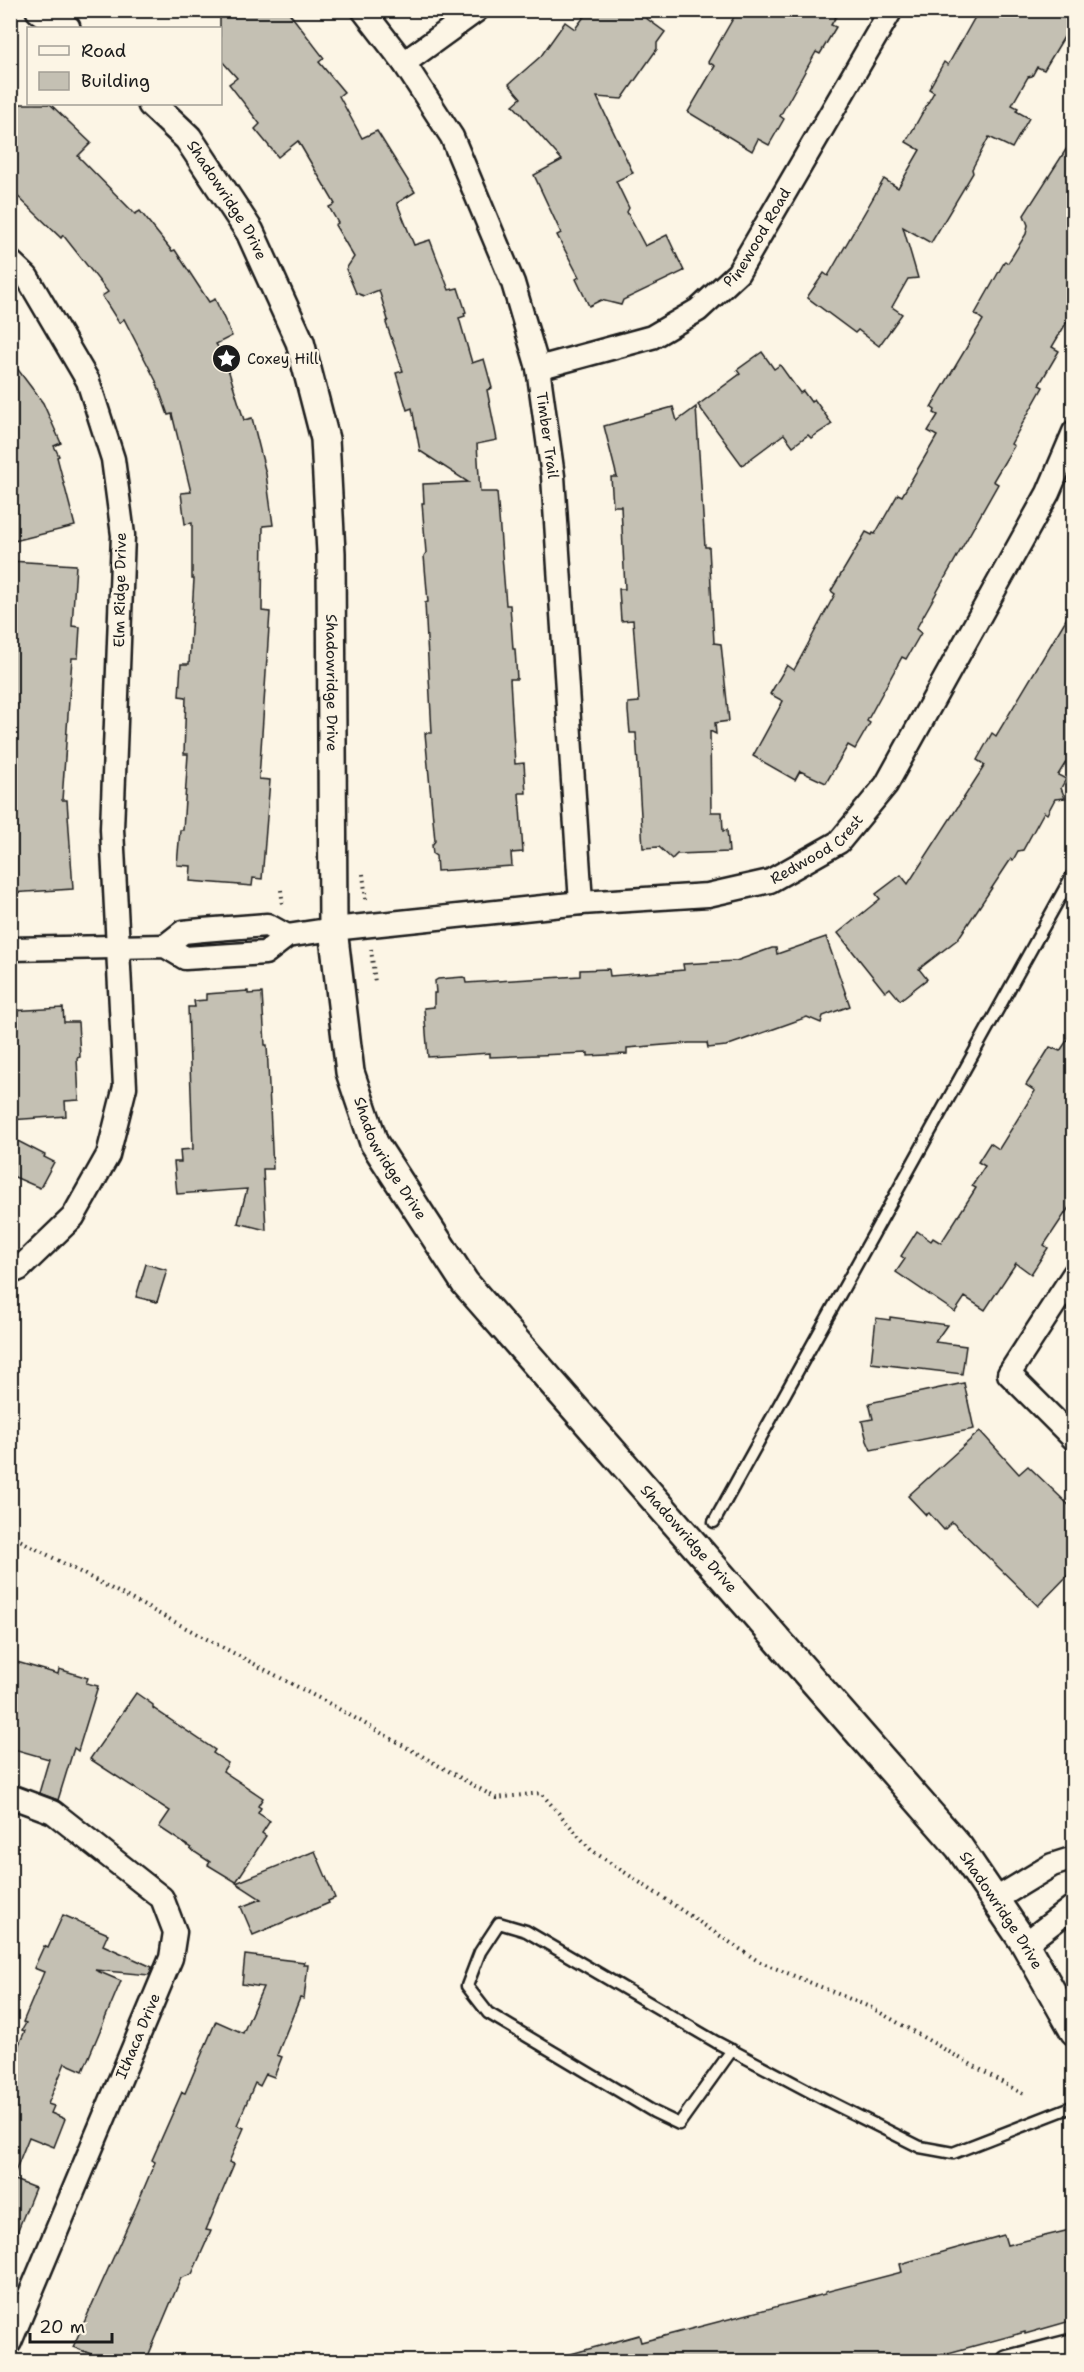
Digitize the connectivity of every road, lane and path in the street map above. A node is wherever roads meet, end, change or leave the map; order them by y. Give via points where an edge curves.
1 (40, 10) edge
2 (363, 10) edge
3 (477, 10) edge
4 (891, 10) edge
5 (65, 27) edge
6 (404, 63) junction
7 (153, 105) edge
8 (10, 261) edge
9 (538, 368) junction
10 (1074, 432) edge
11 (1074, 872) edge
12 (581, 903) junction
13 (333, 929) junction
14 (119, 947) junction
15 (10, 949) edge
16 (10, 1273) edge
17 (1074, 1274) edge
18 (1074, 1439) edge
19 (714, 1522) dead end
20 (10, 1535) edge
21 (10, 1796) edge
22 (1074, 1858) edge
23 (996, 1899) junction
24 (1074, 1906) edge
25 (1025, 1944) junction
26 (1074, 2031) edge
27 (732, 2050) junction
28 (1023, 2094) dead end
29 (1074, 2106) edge
30 (10, 2342) edge
31 (1074, 2345) edge
32 (1008, 2361) edge

1 - 5 street
2 - 6 street, Timber Trail
3 - 6 street
4 - 9 street, Pinewood Road via 738,273 698,310 652,337
6 - 9 street, Timber Trail via 452,137 513,283
7 - 13 street, Shadowridge Drive via 188,138 250,232 300,342 322,424 331,553
8 - 14 street, Elm Ridge Drive via 27,277 88,381 113,459 123,535 112,829
9 - 12 street, Timber Trail via 553,477
10 - 12 street, Redwood Crest via 1048,493 886,785 839,842 770,881 708,895
11 - 19 lane
12 - 13 street, Redwood Crest
13 - 14 street, Redwood Crest via 287,936 267,925 203,930 183,932 165,946
13 - 23 street, Shadowridge Drive via 350,1072 374,1143 465,1283 959,1847
14 - 15 street
14 - 16 street, Elm Ridge Drive via 125,1087 108,1155 73,1217
17 - 18 street via 1009,1374
20 - 28 path via 330,1704 496,1798 541,1793 591,1850 758,1962 872,2008
21 - 30 street, Ithaca Drive via 53,1812 162,1898 176,1932 171,1958
22 - 23 street via 1052,1865
23 - 25 street, Shadowridge Drive
24 - 25 street
25 - 26 street, Shadowridge Drive
27 - 27 lane via 526,1931 500,1923 480,1952 467,1986 488,2013 679,2124
27 - 29 lane via 920,2146 953,2153
31 - 32 street

